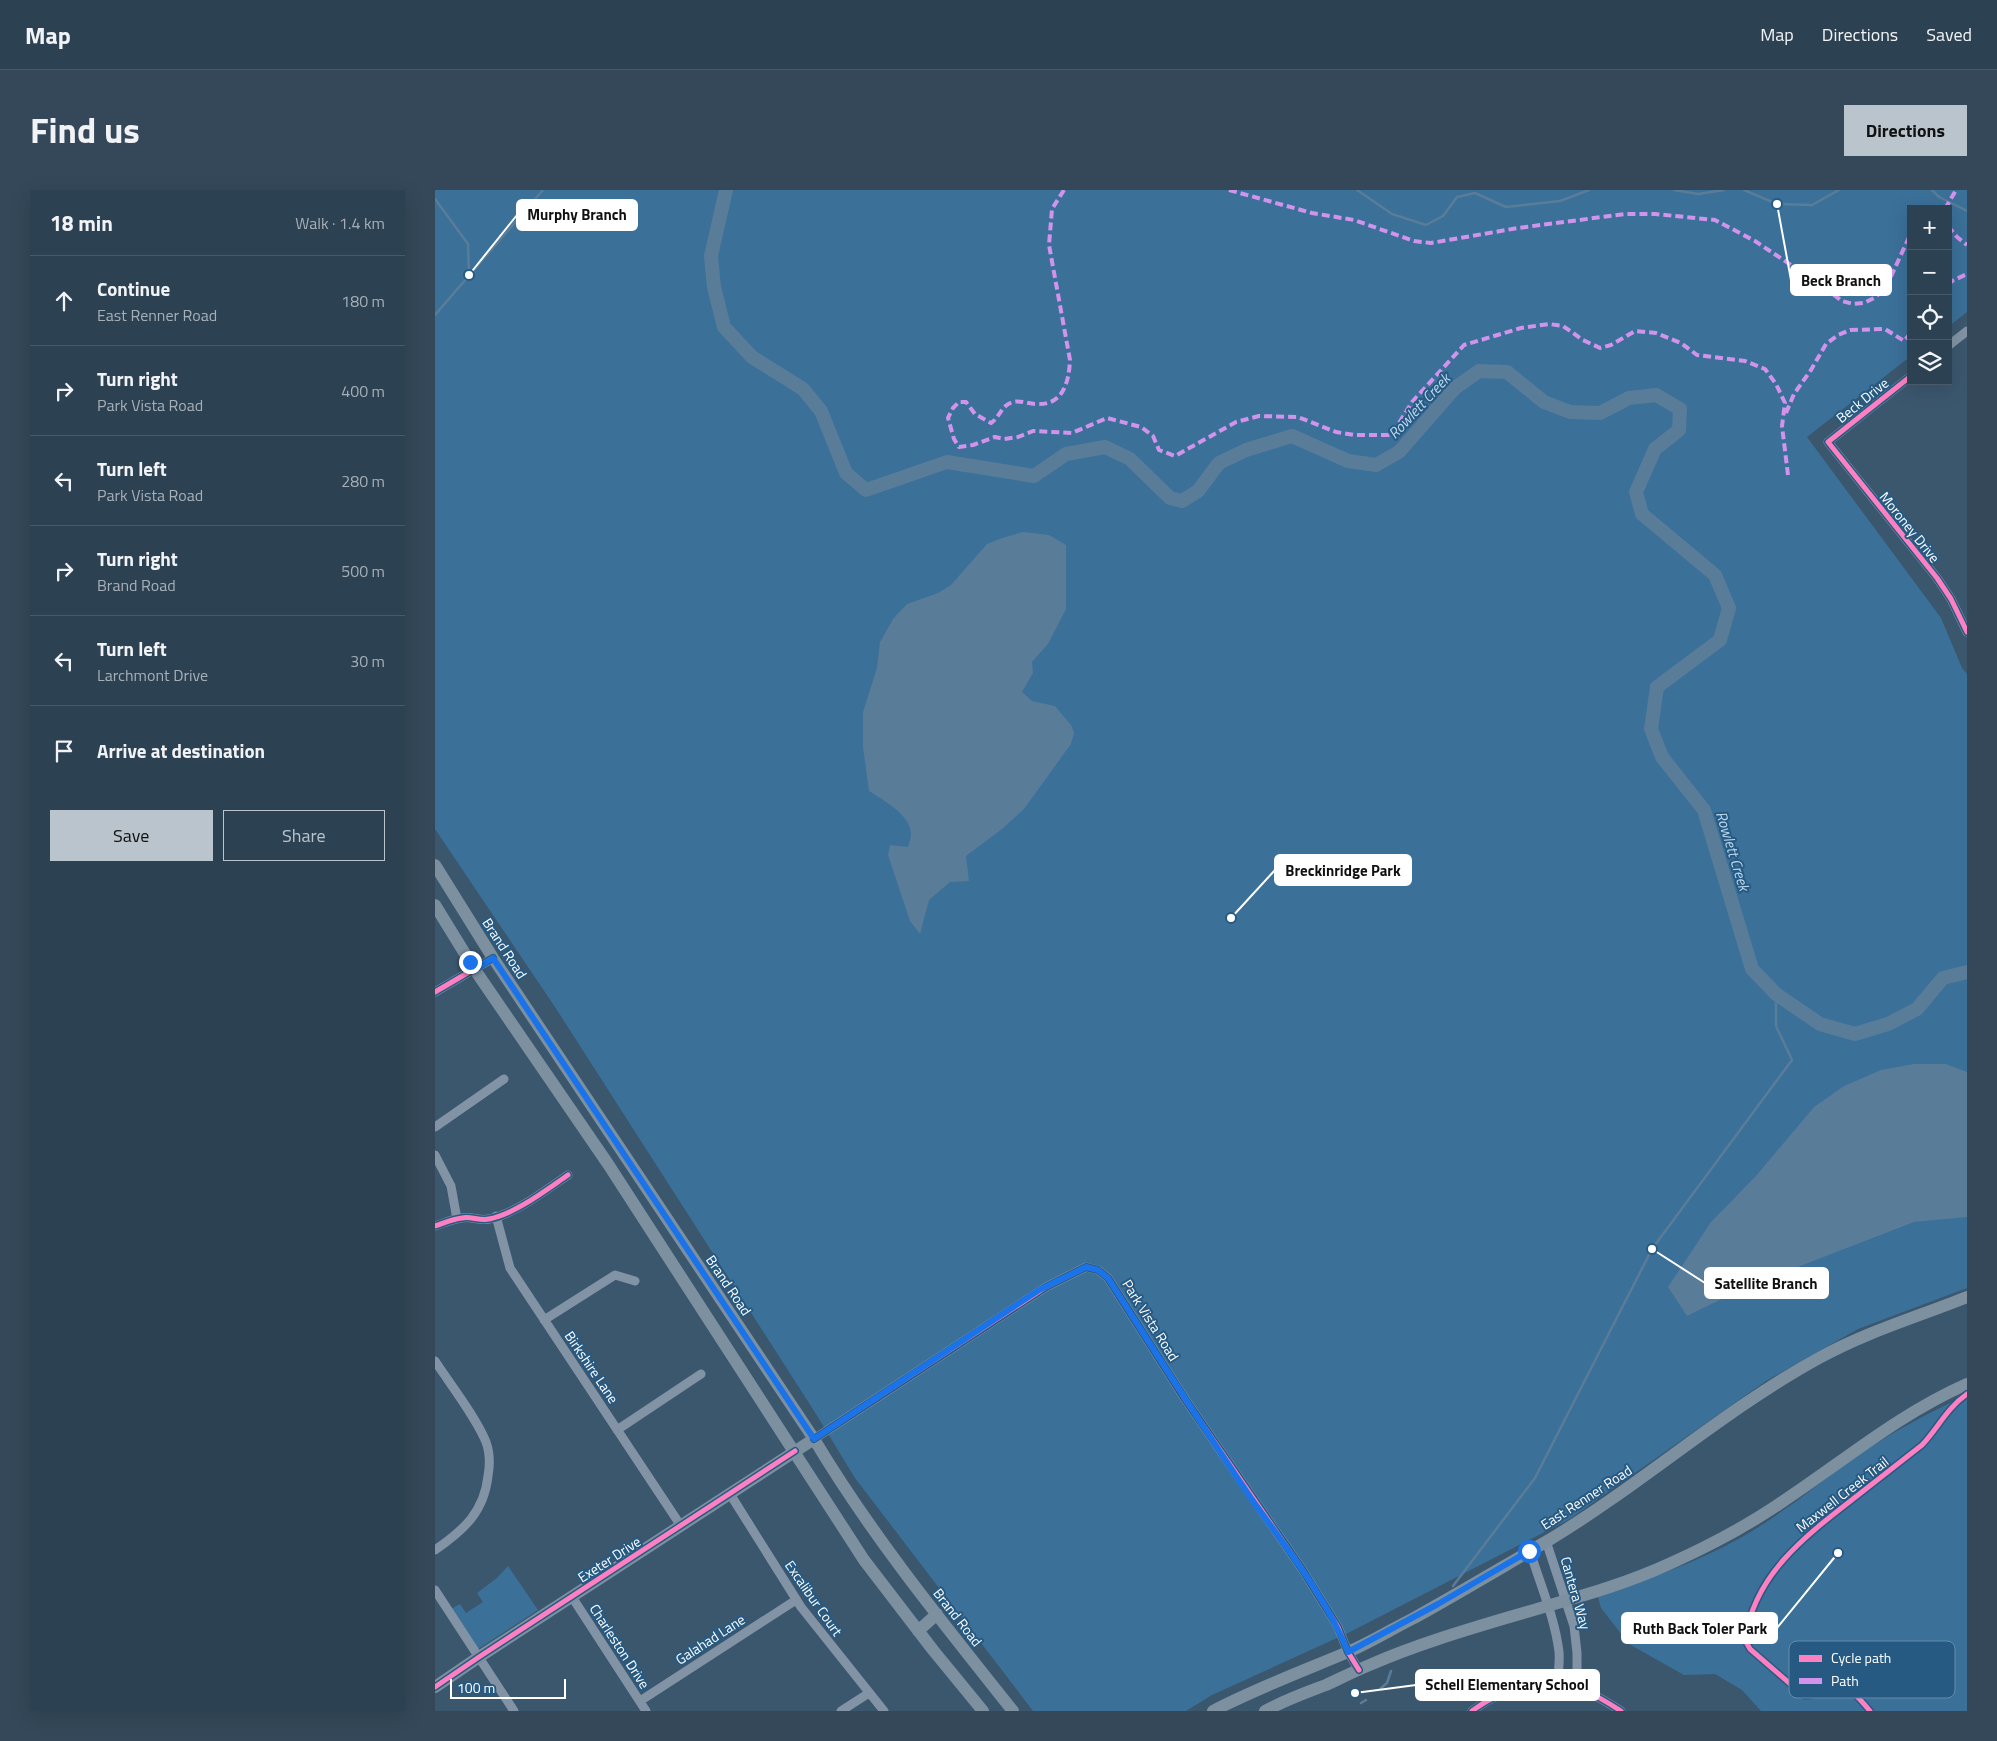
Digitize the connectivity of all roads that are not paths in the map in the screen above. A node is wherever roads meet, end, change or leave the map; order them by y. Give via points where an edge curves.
1 (1967, 331) edge
2 (1952, 343) edge
3 (1907, 379) edge
4 (1828, 442) joint
5 (1967, 632) edge
6 (435, 865) edge
7 (435, 905) edge
8 (493, 958) junction
9 (475, 970) junction
10 (435, 992) edge
11 (505, 1079) dead end
12 (435, 1127) edge
13 (435, 1155) edge
14 (568, 1175) dead end
15 (496, 1216) junction
16 (457, 1219) junction
17 (435, 1226) edge
18 (635, 1280) dead end
19 (1967, 1297) edge
20 (544, 1320) junction
21 (435, 1361) edge
22 (701, 1374) dead end
23 (1967, 1384) edge
24 (617, 1430) junction
25 (814, 1439) junction
26 (795, 1451) junction
27 (729, 1494) junction
28 (681, 1526) junction
29 (1546, 1541) junction
30 (435, 1550) edge
31 (1529, 1551) junction
32 (435, 1590) edge
33 (572, 1597) junction
34 (796, 1600) junction
35 (1566, 1601) junction
36 (1548, 1606) junction
37 (937, 1614) junction
38 (918, 1630) junction
39 (1348, 1652) junction
40 (1577, 1653) junction
41 (1559, 1655) junction
42 (479, 1657) junction
43 (1359, 1670) junction
44 (1557, 1684) junction
45 (435, 1688) edge
46 (1577, 1688) junction
47 (869, 1693) junction
48 (640, 1701) junction
49 (514, 1711) edge
50 (646, 1711) edge
51 (841, 1711) edge
52 (884, 1711) edge
53 (983, 1711) edge
54 (1013, 1711) edge
55 (1213, 1711) edge
56 (1265, 1711) edge
57 (1472, 1711) edge
58 (1621, 1711) edge

1 - 2 street
3 - 4 street, Beck Drive
4 - 5 street, Moroney Drive via 1937,578
6 - 8 main road, Brand Road
7 - 9 main road
8 - 9 street
8 - 25 main road, Brand Road
9 - 10 street
9 - 26 main road via 608,1164
11 - 12 street
13 - 16 street via 451,1186
14 - 15 street via 522,1205
15 - 16 street
15 - 20 street, Birkshire Lane via 510,1268
16 - 17 street
18 - 20 street via 615,1275
19 - 29 main road, East Renner Road via 1887,1326 1818,1358
20 - 24 street, Birkshire Lane
21 - 30 street via 482,1434 490,1466 487,1491 477,1510 466,1526
22 - 24 street
23 - 35 main road via 1921,1406 1782,1502 1716,1542 1655,1570
24 - 28 street, Birkshire Lane
25 - 26 main road, Exeter Drive
25 - 37 main road, Brand Road via 844,1490
25 - 39 street, Park Vista Road via 1039,1290 1086,1267 1098,1270 1108,1278 1185,1399 1302,1569 1338,1627
26 - 27 main road, Exeter Drive
26 - 38 main road via 864,1560
27 - 28 main road, Exeter Drive
27 - 34 street, Excalibur Court
28 - 33 main road, Exeter Drive
29 - 31 main road, East Renner Road
29 - 35 street, Cantera Way
31 - 36 street
31 - 39 main road, East Renner Road
32 - 42 street
33 - 42 main road, Exeter Drive
33 - 48 street, Charleston Drive
34 - 47 street, Excalibur Court
34 - 48 street, Galahad Lane
35 - 36 main road
35 - 40 street, Cantera Way via 1574,1626
36 - 41 street
36 - 43 main road via 1447,1636
37 - 38 main road
37 - 54 main road, Brand Road
38 - 53 main road
39 - 43 street, Park Vista Road
39 - 55 main road, East Renner Road
40 - 41 street
40 - 46 street, Cantera Way
41 - 44 street
42 - 45 main road, Exeter Drive
42 - 49 street
43 - 56 main road
44 - 46 street
44 - 57 street via 1507,1692
46 - 58 street
47 - 51 street
47 - 52 street, Excalibur Court
48 - 50 street, Charleston Drive

